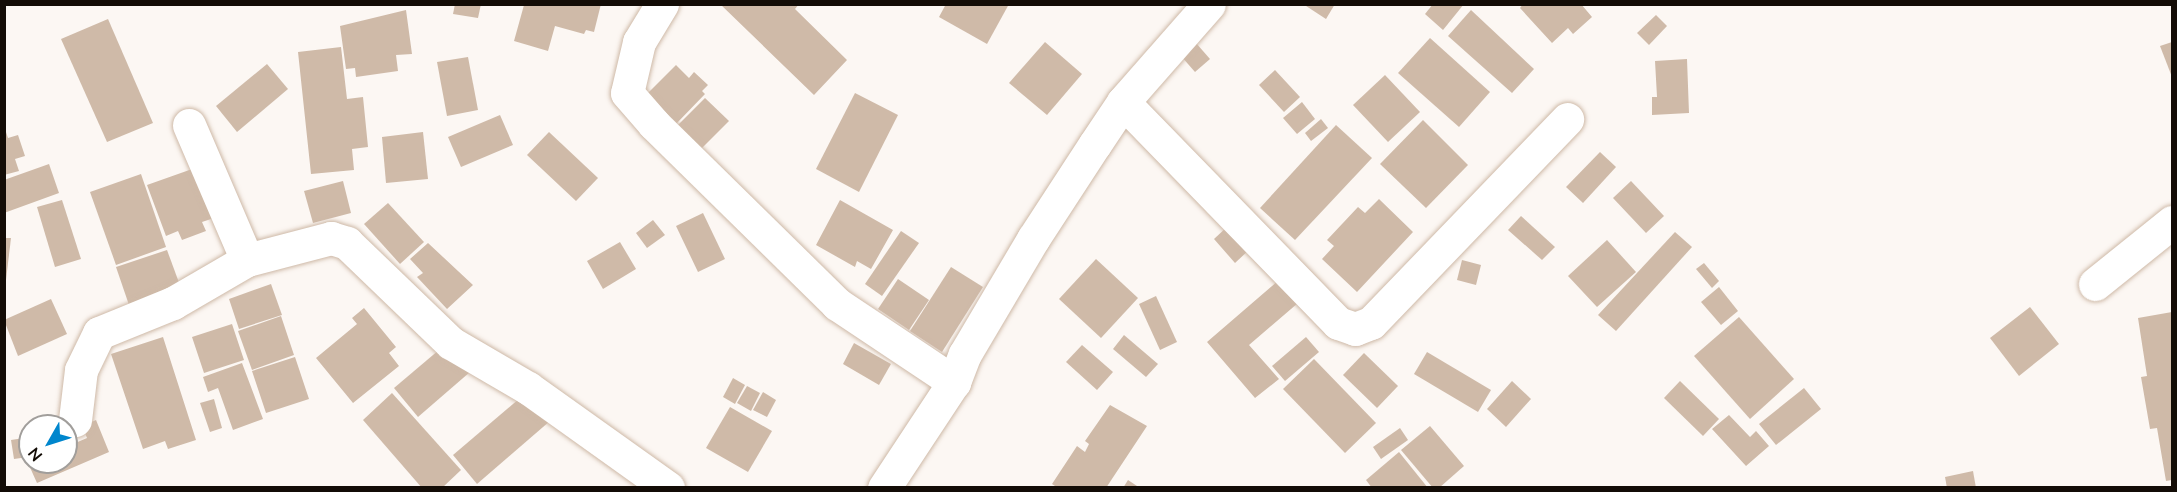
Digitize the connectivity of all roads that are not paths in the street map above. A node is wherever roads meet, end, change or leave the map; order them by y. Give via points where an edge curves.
1 (662, 4) edge
2 (1209, 4) edge
3 (1123, 102) junction
4 (1567, 119) dead end
5 (189, 125) dead end
6 (2172, 222) edge
7 (247, 260) junction
8 (2095, 284) dead end
9 (954, 382) junction
10 (76, 414) edge
11 (668, 488) edge
12 (884, 488) edge

1 - 9 street via 639,42 627,93 837,304
2 - 3 street
3 - 4 street via 1338,323 1355,329 1371,323
3 - 9 street via 1033,239 965,354
5 - 7 street
6 - 8 street
7 - 10 street via 173,303 99,333 81,370
7 - 11 street via 331,237 347,243 451,343 528,388
9 - 12 street

